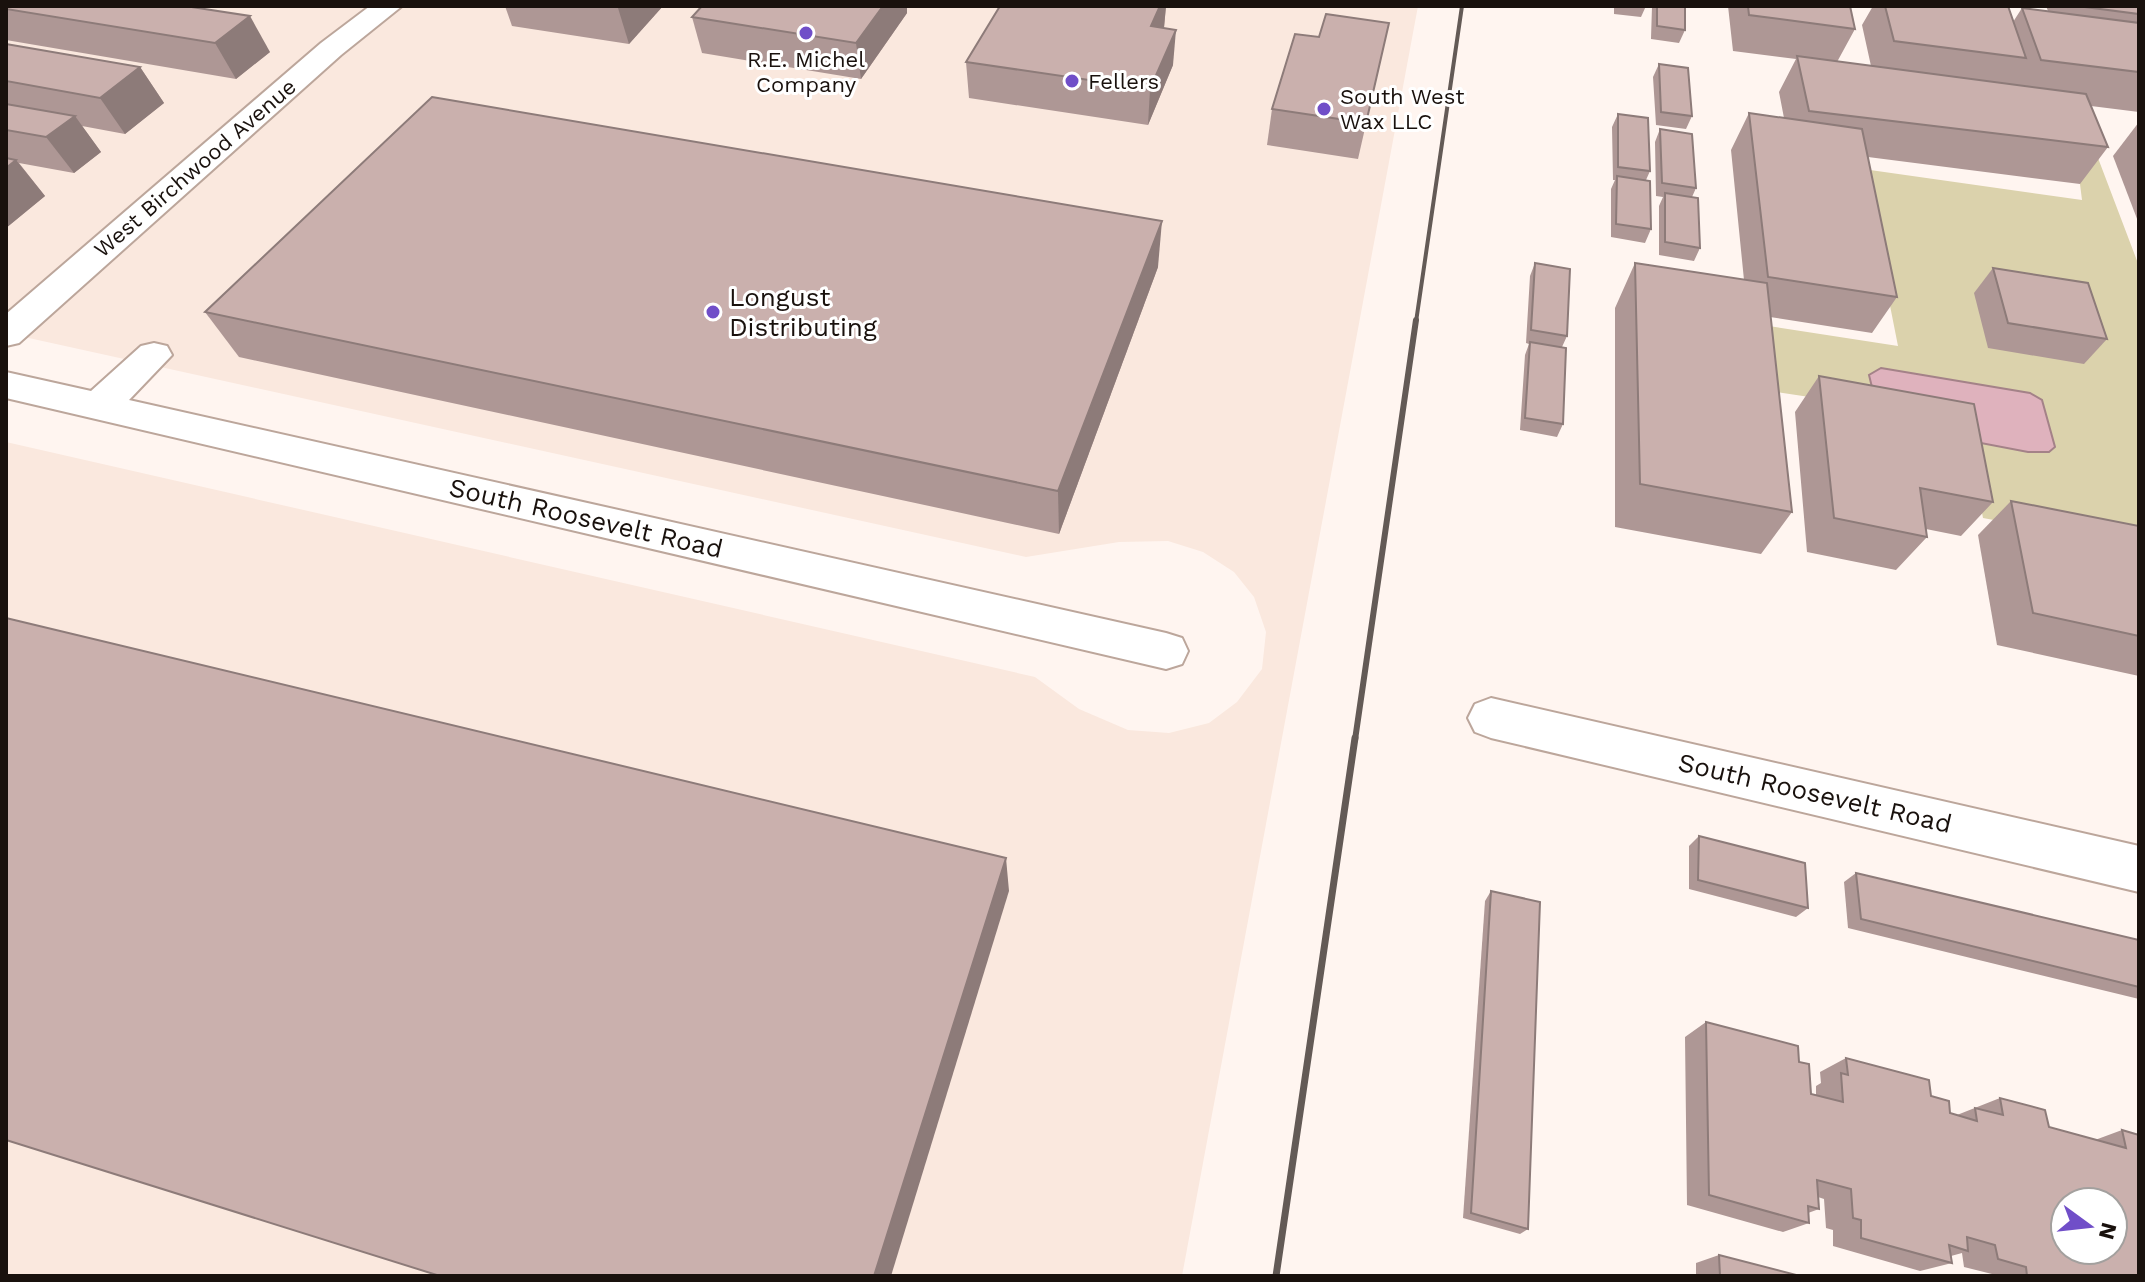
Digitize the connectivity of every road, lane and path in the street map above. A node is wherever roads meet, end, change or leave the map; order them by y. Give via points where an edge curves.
1 (388, 6) edge
2 (6, 334) edge
3 (154, 355) dead end
4 (6, 385) edge
5 (99, 406) junction
6 (1166, 651) dead end
7 (1491, 718) dead end
8 (2139, 869) edge

1 - 2 street, West Birchwood Avenue via 331,49
3 - 5 street
4 - 5 street, South Roosevelt Road
5 - 6 street, South Roosevelt Road
7 - 8 street, South Roosevelt Road

